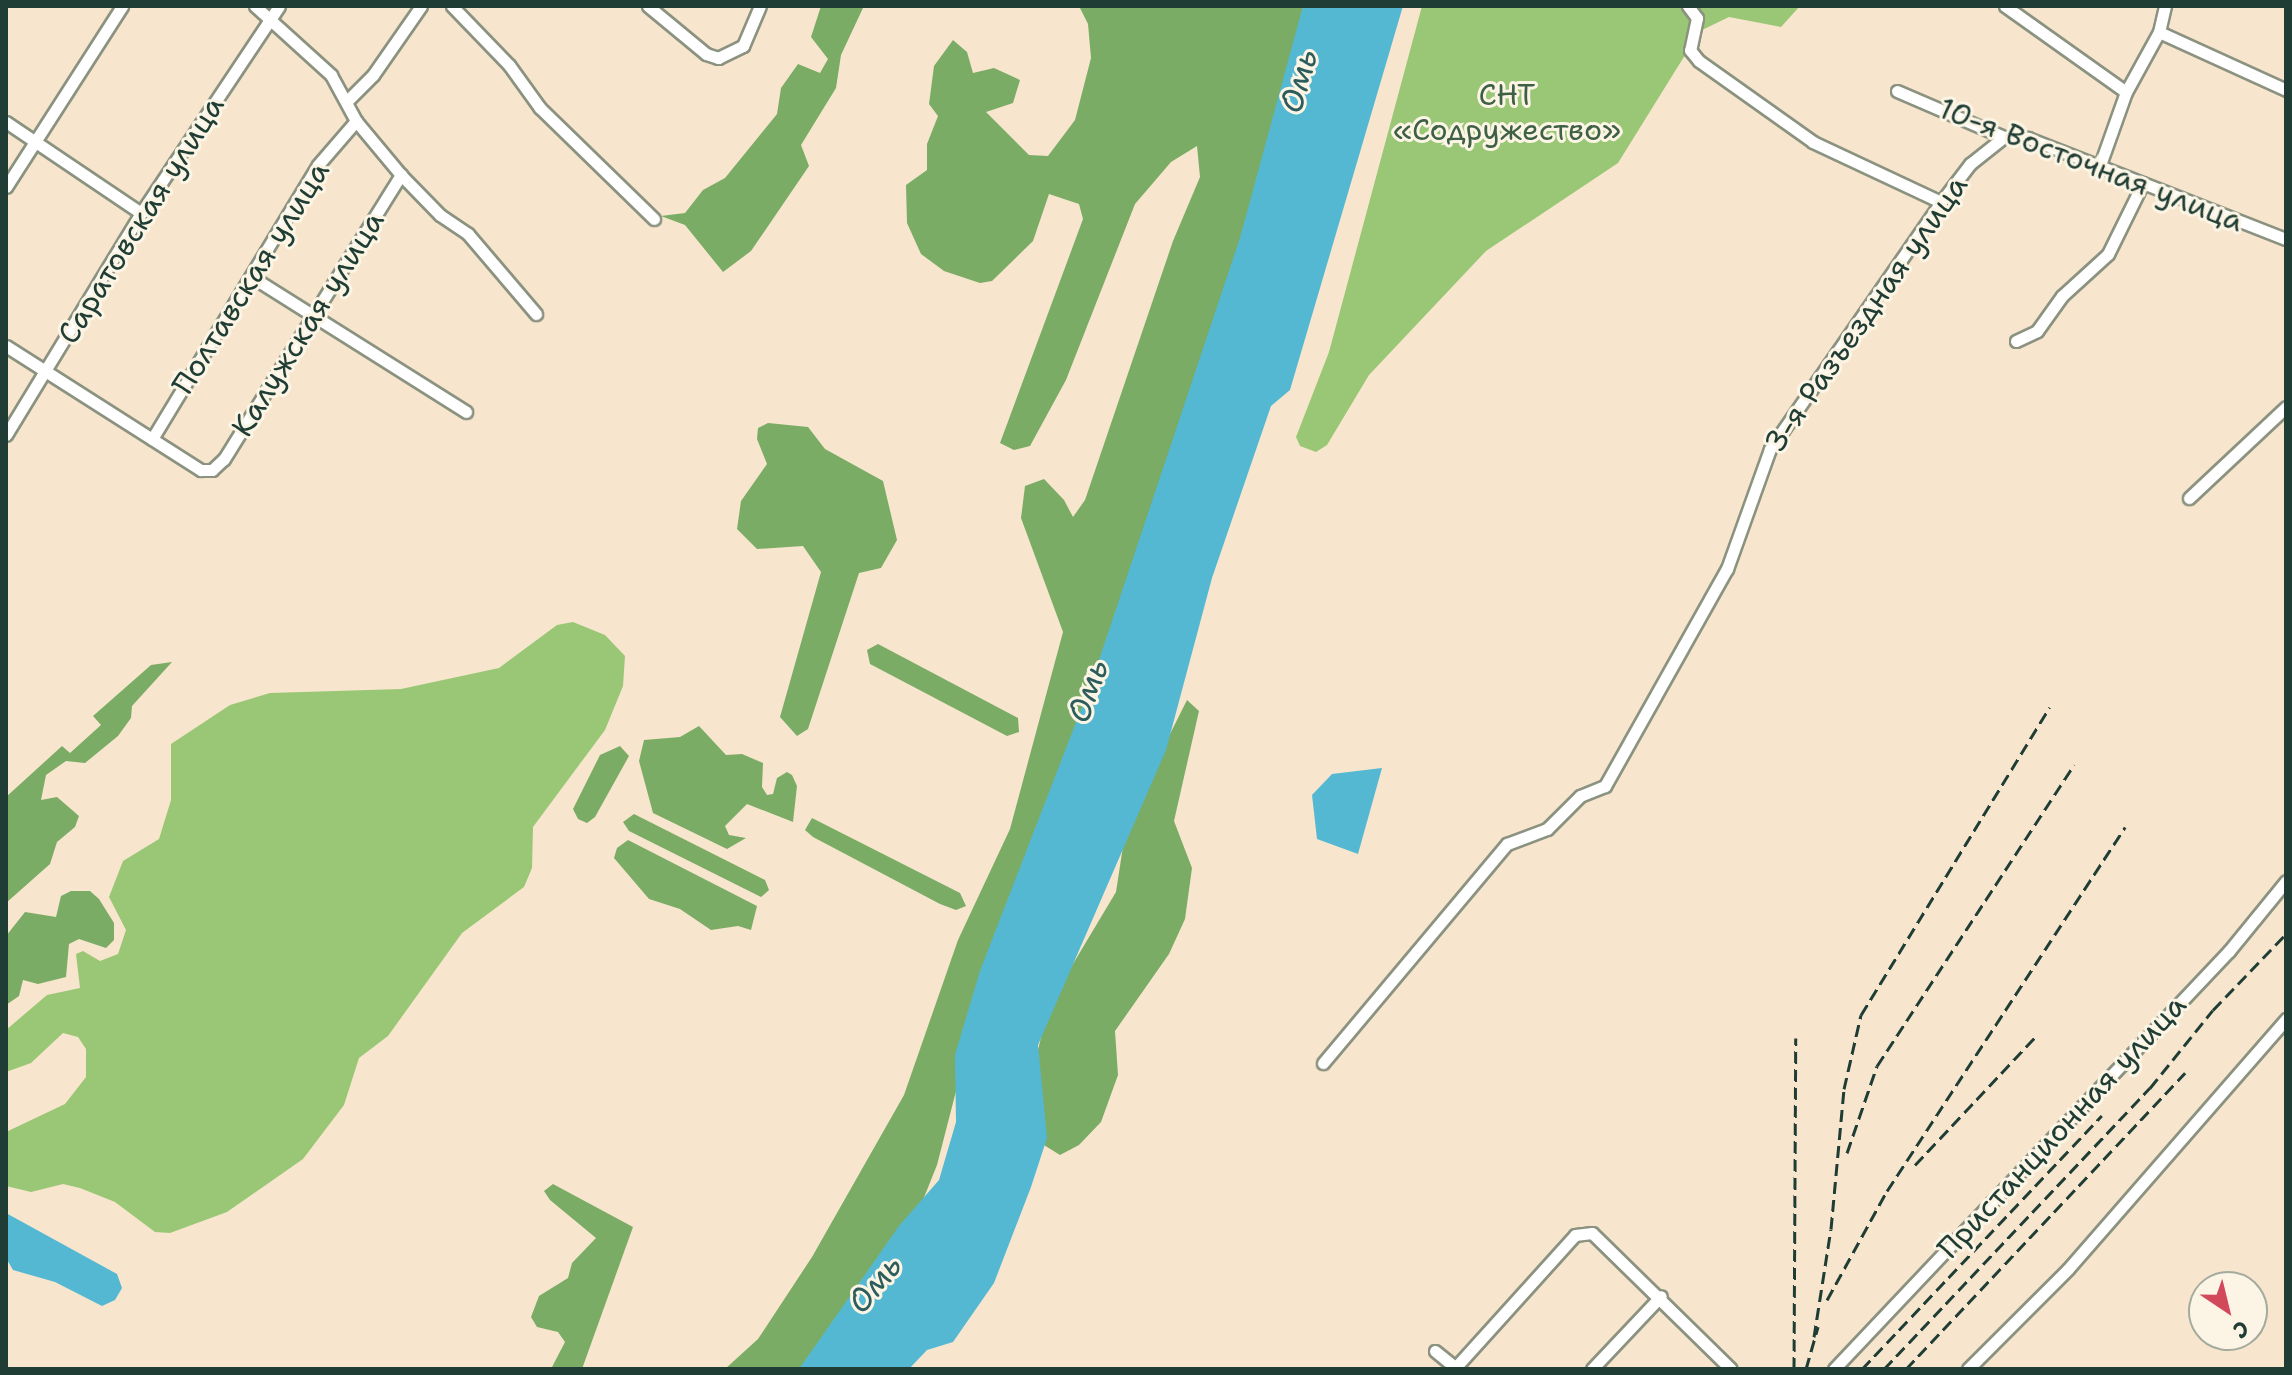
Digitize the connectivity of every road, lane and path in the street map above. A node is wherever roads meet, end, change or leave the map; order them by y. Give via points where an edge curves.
1 (122, 6) edge
2 (255, 6) edge
3 (279, 6) edge
4 (421, 6) edge
5 (452, 6) edge
6 (648, 6) edge
7 (760, 6) edge
8 (1688, 6) edge
9 (2005, 6) edge
10 (2165, 6) edge
11 (268, 21) junction
12 (2159, 32) junction
13 (2286, 90) edge
14 (1897, 91) dead end
15 (2126, 92) junction
16 (348, 100) junction
17 (356, 121) junction
18 (6, 122) edge
19 (2004, 137) junction
20 (35, 140) junction
21 (2100, 165) junction
22 (401, 175) junction
23 (2143, 183) junction
24 (6, 187) edge
25 (1941, 202) junction
26 (141, 213) junction
27 (654, 219) dead end
28 (2286, 239) edge
29 (252, 277) junction
30 (536, 314) dead end
31 (314, 315) junction
32 (2016, 341) dead end
33 (6, 346) edge
34 (47, 371) junction
35 (2286, 407) edge
36 (466, 412) dead end
37 (6, 435) edge
38 (152, 439) junction
39 (2189, 498) dead end
40 (2286, 881) edge
41 (2286, 1019) edge
42 (1323, 1063) dead end
43 (1661, 1296) junction
44 (1435, 1351) dead end
45 (1456, 1368) edge
46 (1592, 1369) edge
47 (1731, 1369) edge
48 (1834, 1369) edge
49 (1968, 1369) edge

1 - 20 street
2 - 11 street
3 - 11 street, Саратовская улица
4 - 16 street via 373,75
5 - 27 street via 509,65 540,108
6 - 7 street via 718,58 743,46
8 - 25 street via 1697,18 1690,50 1699,61 1813,142
9 - 15 street
10 - 12 street
11 - 16 street via 301,44
11 - 26 street, Саратовская улица
12 - 13 street
12 - 15 street
14 - 19 street, 10-я Восточная улица
15 - 21 street
16 - 17 street
17 - 22 street
17 - 29 street, Полтавская улица via 318,165
18 - 20 street
19 - 21 street, 10-я Восточная улица via 2028,138
19 - 25 street, 3-я Разъездная улица via 1970,164
20 - 24 street
20 - 26 street
21 - 23 street, 10-я Восточная улица
22 - 30 street via 440,215 468,234
22 - 31 street, Калужская улица
23 - 28 street, 10-я Восточная улица
23 - 32 street via 2108,254 2062,296 2037,331
25 - 42 street, 3-я Разъездная улица via 1770,449 1727,569 1605,786 1580,796 1547,829 1507,844
26 - 34 street, Саратовская улица
29 - 31 street
29 - 38 street, Полтавская улица
31 - 36 street
31 - 38 street, Калужская улица via 212,470 201,470
33 - 34 street
34 - 37 street, Саратовская улица
34 - 38 street
35 - 39 street
40 - 48 street, Пристанционная улица via 2229,951
41 - 49 street via 2068,1269
43 - 45 street via 1592,1233 1575,1235
43 - 46 street
43 - 47 street
44 - 45 street

